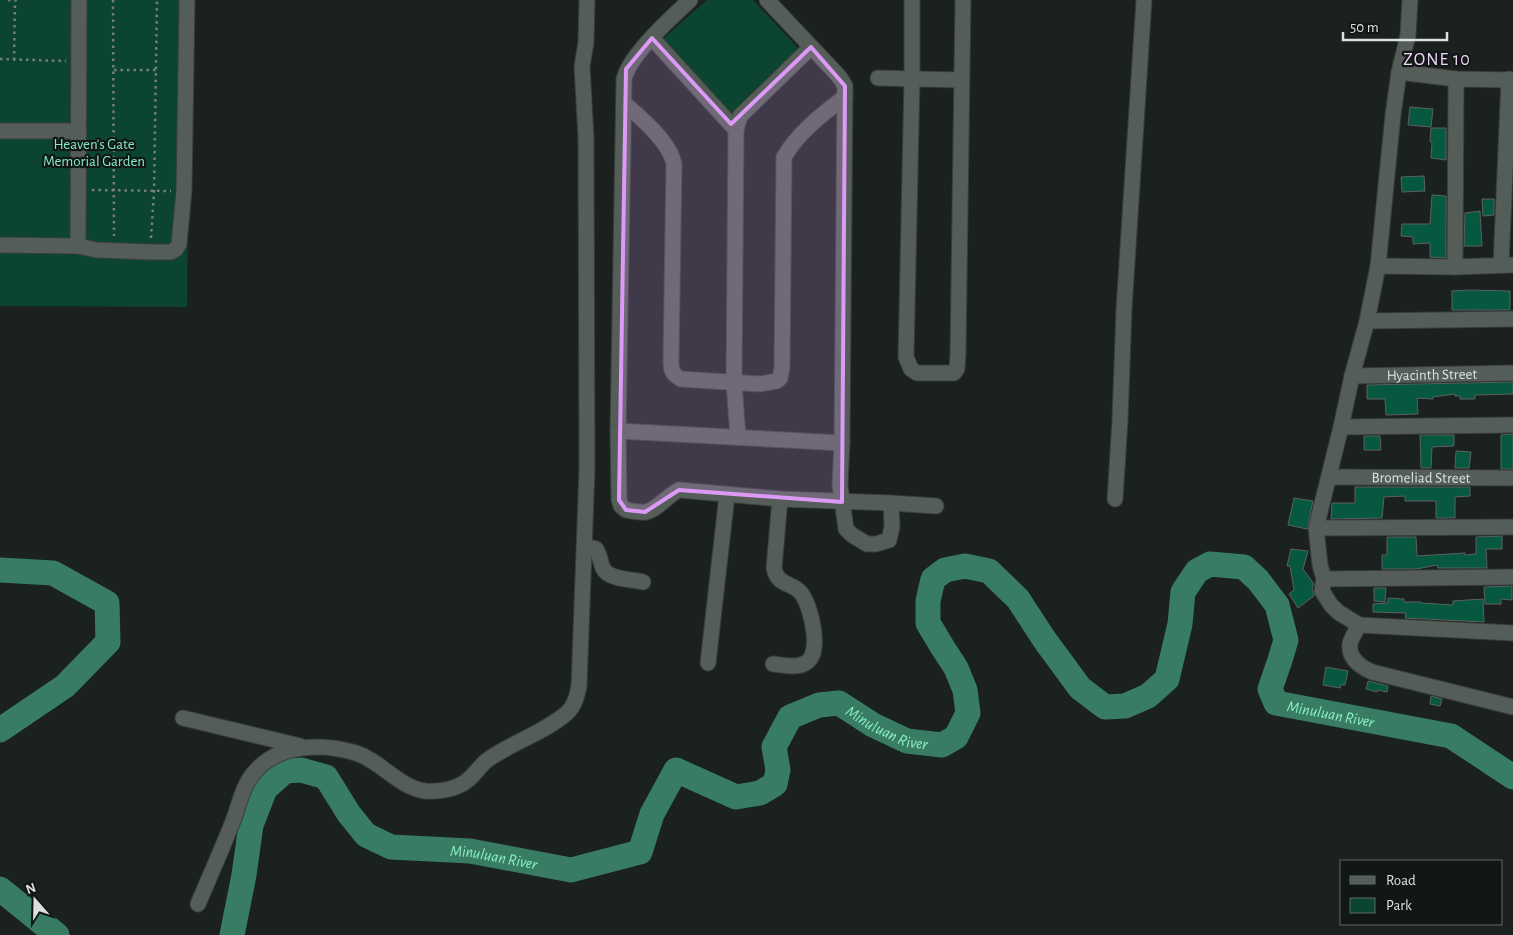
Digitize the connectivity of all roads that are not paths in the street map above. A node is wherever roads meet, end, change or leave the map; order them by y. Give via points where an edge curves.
1 (79, 0) edge
2 (187, 0) edge
3 (587, 0) edge
4 (690, 0) edge
5 (767, 0) edge
6 (912, 0) edge
7 (963, 0) edge
8 (1144, 0) edge
9 (1410, 0) edge
10 (652, 38) junction
11 (811, 47) junction
12 (1399, 72) junction
13 (878, 78) dead end
14 (1456, 78) junction
15 (912, 79) junction
16 (962, 80) junction
17 (1511, 80) edge
18 (845, 98) junction
19 (624, 103) junction
20 (736, 130) junction
21 (0, 131) edge
22 (79, 131) junction
23 (0, 245) edge
24 (78, 246) junction
25 (1507, 265) edge
26 (1378, 266) junction
27 (1456, 267) junction
28 (1513, 319) edge
29 (1367, 321) junction
30 (1513, 373) edge
31 (1352, 376) junction
32 (734, 382) junction
33 (1513, 425) edge
34 (1341, 427) junction
35 (618, 431) junction
36 (738, 437) junction
37 (842, 443) junction
38 (1329, 477) junction
39 (1513, 478) edge
40 (726, 495) junction
41 (780, 499) junction
42 (1115, 499) dead end
43 (842, 502) junction
44 (891, 503) junction
45 (936, 506) dead end
46 (1513, 527) edge
47 (1316, 528) junction
48 (585, 546) junction
49 (1513, 577) edge
50 (1324, 578) junction
51 (643, 582) dead end
52 (1359, 625) junction
53 (1513, 633) edge
54 (708, 663) dead end
55 (773, 664) dead end
56 (1513, 707) edge
57 (183, 718) dead end
58 (301, 747) junction
59 (198, 904) dead end

1 - 22 street
2 - 24 street via 184,191 179,244 171,252 114,251
3 - 48 street via 582,66 586,138 588,369
4 - 10 street
5 - 11 street
6 - 15 street
7 - 16 street
8 - 42 street
9 - 12 street via 1408,35
10 - 19 street via 626,69
10 - 20 street
11 - 18 street via 841,79
11 - 20 street via 740,116
12 - 14 street
12 - 26 street
13 - 15 street
14 - 17 street
14 - 27 street
15 - 16 street
15 - 16 street via 906,357 911,369 917,373 954,373 957,369
17 - 25 street
18 - 32 street via 822,114 784,157 780,378 760,384
18 - 37 street
19 - 32 street via 662,141 673,158 671,370 681,379
19 - 35 street
20 - 32 street
21 - 22 street
22 - 24 street
23 - 24 street
25 - 27 street
26 - 27 street
26 - 29 street
28 - 29 street
29 - 31 street
30 - 31 street, Hyacinth Street
31 - 34 street
32 - 36 street
33 - 34 street
34 - 38 street
35 - 36 street
35 - 40 street via 620,500 626,510 645,512 679,490
36 - 37 street
37 - 43 street
38 - 39 street, Bromeliad Street
38 - 47 street
40 - 41 street
40 - 54 street
41 - 43 street
41 - 55 street via 774,568 783,583 802,594 808,607 813,624 814,655 802,665
43 - 44 street
43 - 44 street via 846,529 867,544 889,540
44 - 45 street
46 - 47 street
47 - 50 street
48 - 51 street via 596,549 606,573
48 - 58 street via 579,686 576,701 568,712 488,760 459,786 426,791 411,786 358,754 340,749
49 - 50 street
50 - 52 street via 1322,591 1331,605
52 - 53 street
52 - 56 street via 1350,645 1356,663 1363,668
57 - 58 street
58 - 59 street via 276,755 250,778

